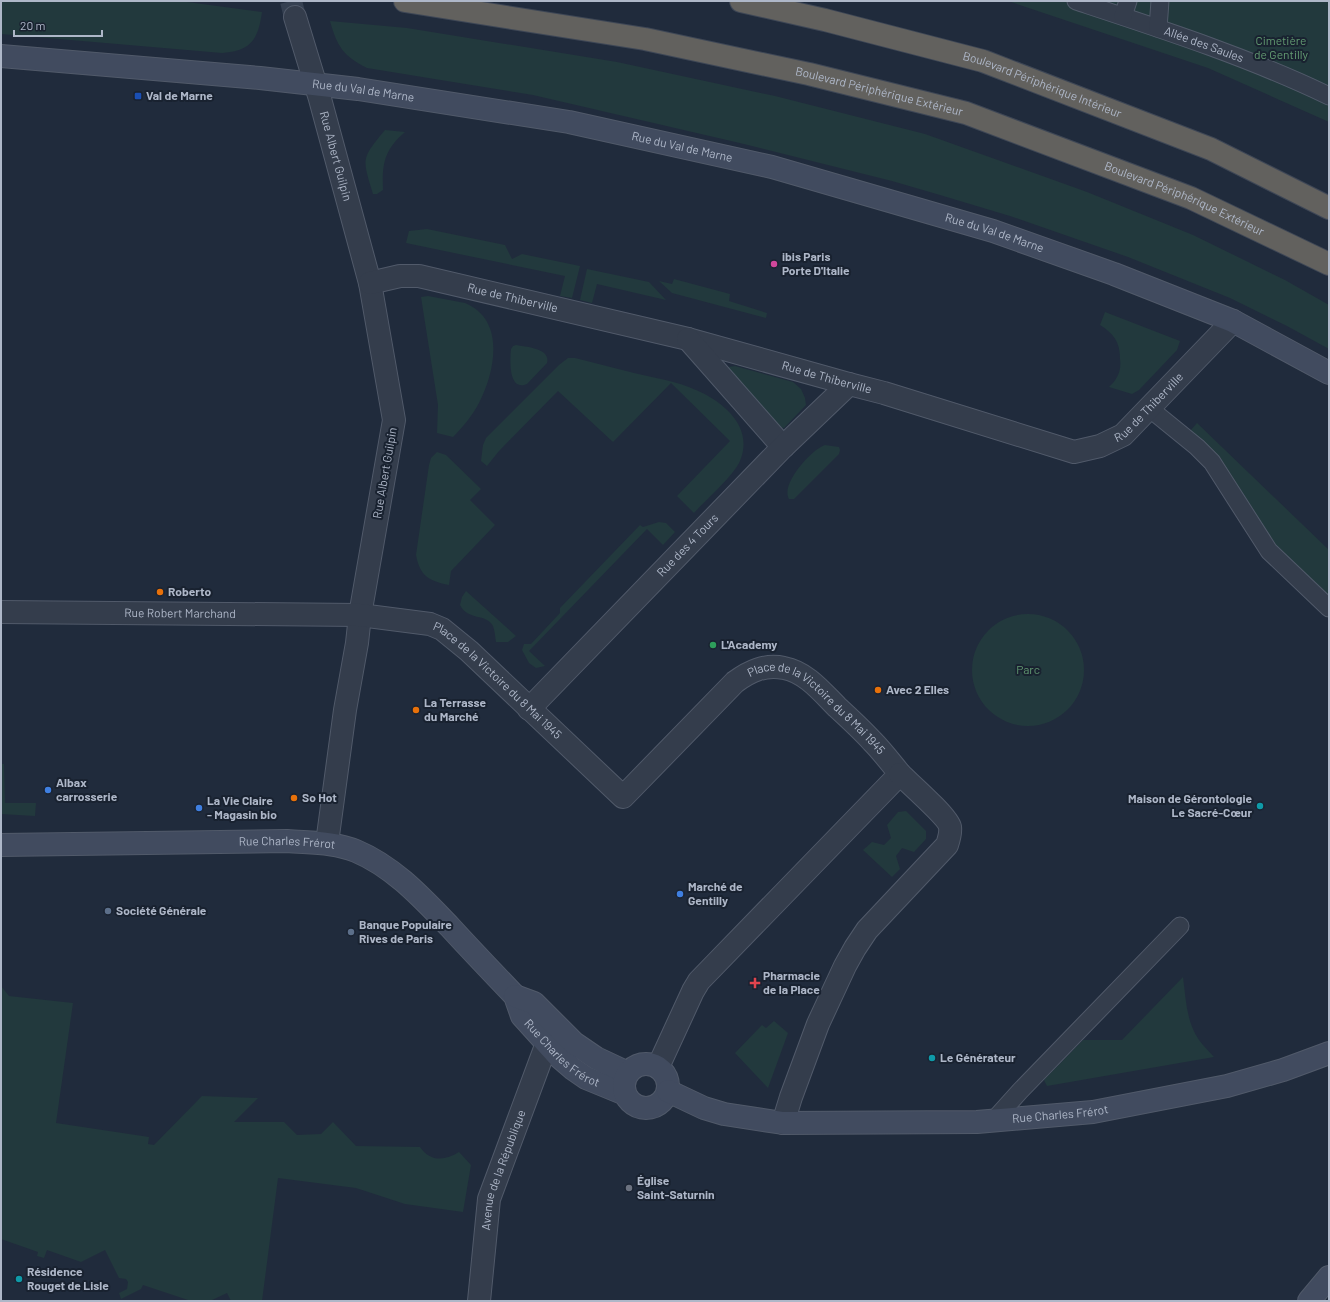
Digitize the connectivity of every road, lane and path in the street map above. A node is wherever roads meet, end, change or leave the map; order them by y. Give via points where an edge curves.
1 (405, 1) edge
2 (741, 1) edge
3 (1076, 1) edge
4 (1160, 1) edge
5 (1125, 9) edge
6 (295, 17) tunnel mouth
7 (1158, 28) junction
8 (1, 56) edge
9 (315, 84) junction
10 (1329, 96) edge
11 (1329, 208) edge
12 (1329, 264) edge
13 (370, 284) junction
14 (1233, 321) junction
15 (688, 339) junction
16 (1329, 373) edge
17 (849, 384) junction
18 (1149, 408) junction
19 (783, 447) junction
20 (1329, 608) edge
21 (1, 612) edge
22 (360, 615) junction
23 (529, 709) junction
24 (900, 774) junction
25 (327, 843) junction
26 (1, 845) edge
27 (1180, 926) dead end
28 (515, 996) junction
29 (547, 1043) junction
30 (1329, 1053) edge
31 (658, 1067) junction
32 (627, 1084) junction
33 (668, 1091) junction
34 (993, 1120) junction
35 (784, 1123) junction
36 (1329, 1277) edge
37 (479, 1301) edge
38 (1309, 1301) edge

1 - 12 highway, Boulevard Périphérique Extérieur via 646,38 966,113 1191,198
2 - 11 highway, Boulevard Périphérique Intérieur via 983,61 1211,149
3 - 5 lane, Allée des Saules
4 - 7 lane
5 - 7 lane, Allée des Saules
6 - 9 street, Rue Albert Guilpin
7 - 10 lane, Allée des Saules via 1230,54
8 - 9 main road, Rue du Val de Marne
9 - 13 street, Rue Albert Guilpin
9 - 14 main road, Rue du Val de Marne via 569,122 772,167 993,231 1114,274
13 - 15 street, Rue de Thiberville via 400,276 419,276
13 - 22 street, Rue Albert Guilpin via 394,420
14 - 16 main road, Rue du Val de Marne
14 - 18 street, Rue de Thiberville
15 - 17 street, Rue de Thiberville
15 - 19 street
17 - 18 street, Rue de Thiberville via 1074,452 1100,446 1123,435
17 - 19 street, Rue des 4 Tours
18 - 20 lane via 1212,462 1269,551
19 - 23 street, Rue des 4 Tours
21 - 22 street, Rue Robert Marchand
22 - 23 street, Place de la Victoire du 8 Mai 1945 via 430,624 442,629 469,651
22 - 25 street, Rue Albert Guilpin
23 - 24 street, Place de la Victoire du 8 Mai 1945 via 623,797 735,682 757,669 784,668 813,683 874,742
24 - 31 street via 699,981 692,991
24 - 35 street via 944,817 950,825 950,837 947,845 867,930 855,948 818,1024
25 - 26 main road, Rue Charles Frérot via 287,841
25 - 28 main road, Rue Charles Frérot via 356,851 399,877
27 - 34 lane
28 - 29 main road, Rue Charles Frérot via 522,1016
28 - 32 main road, Rue Charles Frérot via 534,1003 574,1043
29 - 32 main road, Rue Charles Frérot via 559,1057 586,1078
29 - 37 street, Avenue de la République via 489,1199
30 - 34 main road, Rue Charles Frérot via 1283,1070 1220,1088 1093,1112
31 - 32 main road via 638,1065
31 - 33 main road via 667,1078
32 - 33 main road via 629,1100 634,1105 648,1108 660,1103
33 - 35 main road, Rue Charles Frérot via 704,1108 724,1114
34 - 35 main road, Rue Charles Frérot
36 - 38 main road

